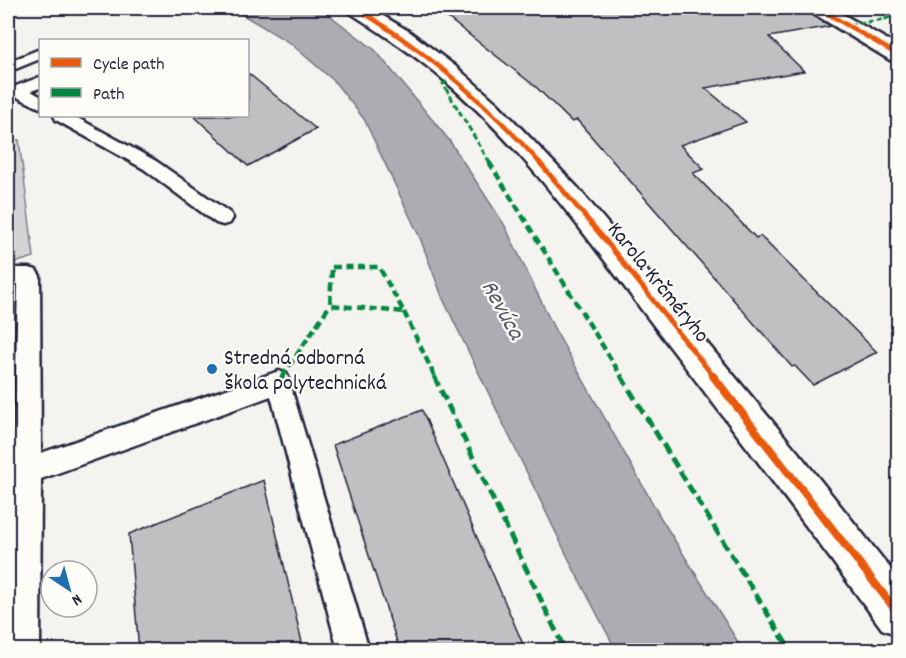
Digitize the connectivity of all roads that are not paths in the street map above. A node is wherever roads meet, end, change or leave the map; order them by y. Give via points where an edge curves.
1 (356, 8) edge
2 (818, 8) edge
3 (39, 54) edge
4 (898, 55) edge
5 (8, 67) edge
6 (39, 82) edge
7 (13, 93) edge
8 (39, 104) edge
9 (64, 117) edge
10 (223, 218) dead end
11 (8, 276) edge
12 (28, 471) junction
13 (898, 614) edge
14 (24, 651) edge
15 (354, 651) edge

1 - 13 street, Karola Krčméryho via 385,23 454,76 539,162
2 - 4 street
3 - 5 lane
6 - 7 lane
7 - 8 lane
9 - 10 lane via 150,165
11 - 12 lane via 29,276
12 - 14 lane
12 - 15 lane via 279,382

